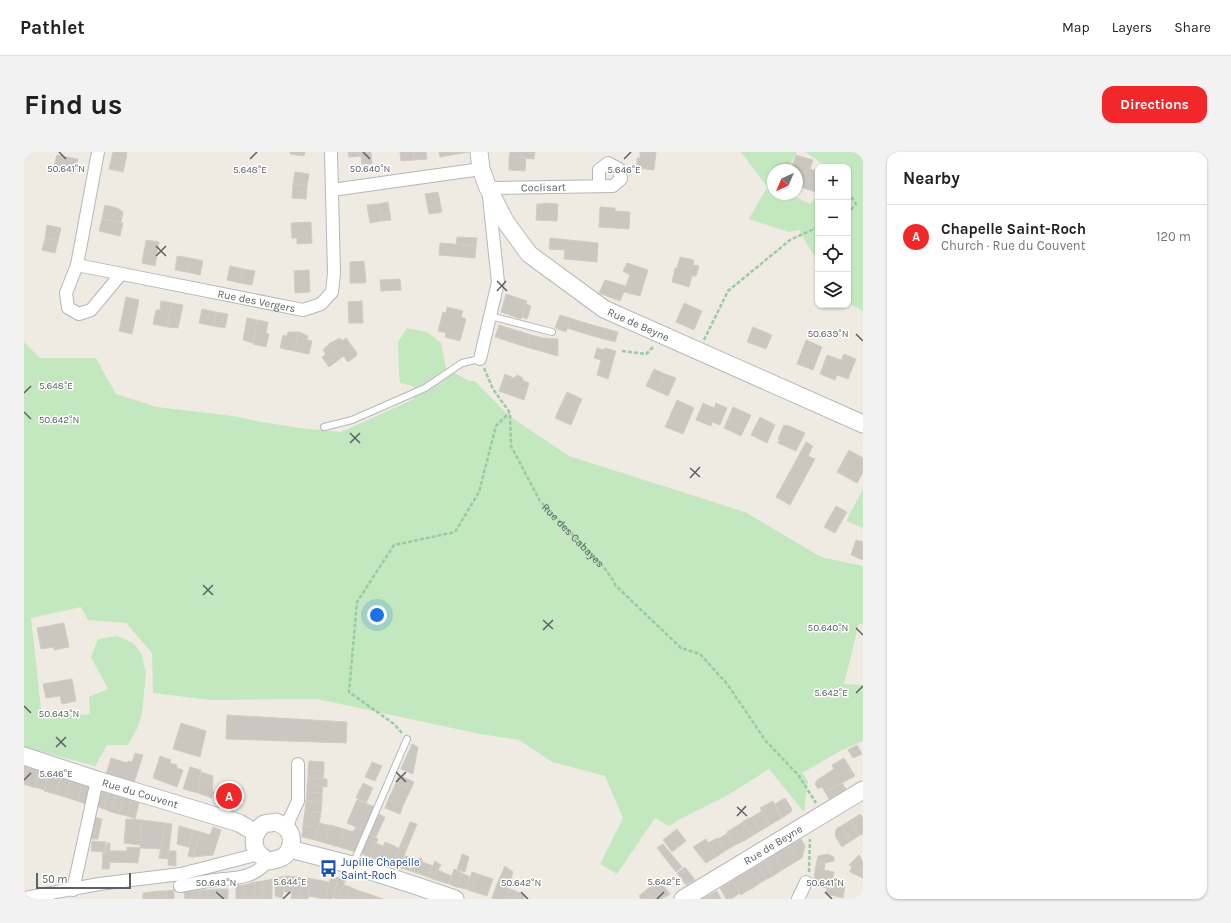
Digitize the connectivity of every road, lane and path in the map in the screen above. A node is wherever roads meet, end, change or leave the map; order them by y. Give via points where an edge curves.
1 (98, 152) edge
2 (331, 152) edge
3 (479, 152) edge
4 (481, 169) junction
5 (599, 186) dead end
6 (488, 188) junction
7 (332, 190) junction
8 (851, 196) edge
9 (851, 210) edge
10 (815, 228) edge
11 (77, 265) junction
12 (121, 274) junction
13 (490, 316) junction
14 (552, 332) dead end
15 (661, 334) junction
16 (622, 351) dead end
17 (699, 351) junction
18 (480, 359) junction
19 (510, 413) junction
20 (863, 424) edge
21 (324, 427) dead end
22 (407, 739) joint
23 (24, 756) edge
24 (298, 764) dead end
25 (97, 780) junction
26 (863, 790) edge
27 (817, 817) junction
28 (287, 828) junction
29 (256, 833) junction
30 (290, 849) junction
31 (263, 858) junction
32 (352, 865) junction
33 (808, 876) joint
34 (180, 886) dead end
35 (73, 890) junction
36 (24, 898) edge
37 (455, 899) edge
38 (683, 899) edge
39 (798, 899) edge

1 - 11 street
2 - 7 street, Rue des Vergers
3 - 4 street, Rue de Beyne
4 - 6 street, Rue de Beyne
4 - 7 street
5 - 6 street, Coclisart
6 - 13 street via 498,282
6 - 15 street, Rue de Beyne via 505,221 529,254 604,309
7 - 12 street, Rue des Vergers via 334,273 332,292 321,304 303,310
8 - 9 path via 856,204
10 - 17 path via 790,240 728,291
11 - 12 street, Rue des Vergers
11 - 12 street via 66,293 68,308 79,314 91,310
13 - 14 lane
13 - 18 street
15 - 16 path via 646,354
15 - 17 street, Rue de Beyne
17 - 20 street, Rue de Beyne
18 - 19 path via 493,389
18 - 21 lane via 462,363 424,388 352,420
19 - 22 path via 496,426 479,492 455,532 394,545 357,602 349,692 394,724
19 - 27 path, Rue des Cabayes via 511,446 540,501 602,566 615,585 681,648 700,654 728,685 765,740 799,776
22 - 32 lane
23 - 25 street, Rue du Couvent
24 - 28 street via 298,801
25 - 29 street, Rue du Couvent via 239,823
25 - 35 street
26 - 27 street, Rue de Beyne
27 - 33 path
27 - 38 street, Rue de Beyne
28 - 29 street via 276,822 264,824
28 - 30 street via 292,838
29 - 31 street via 256,850
30 - 31 street via 286,856 278,860
30 - 32 street
31 - 34 street via 263,868 237,879
31 - 35 street via 181,874 99,884
32 - 37 street
33 - 39 street
35 - 36 street

